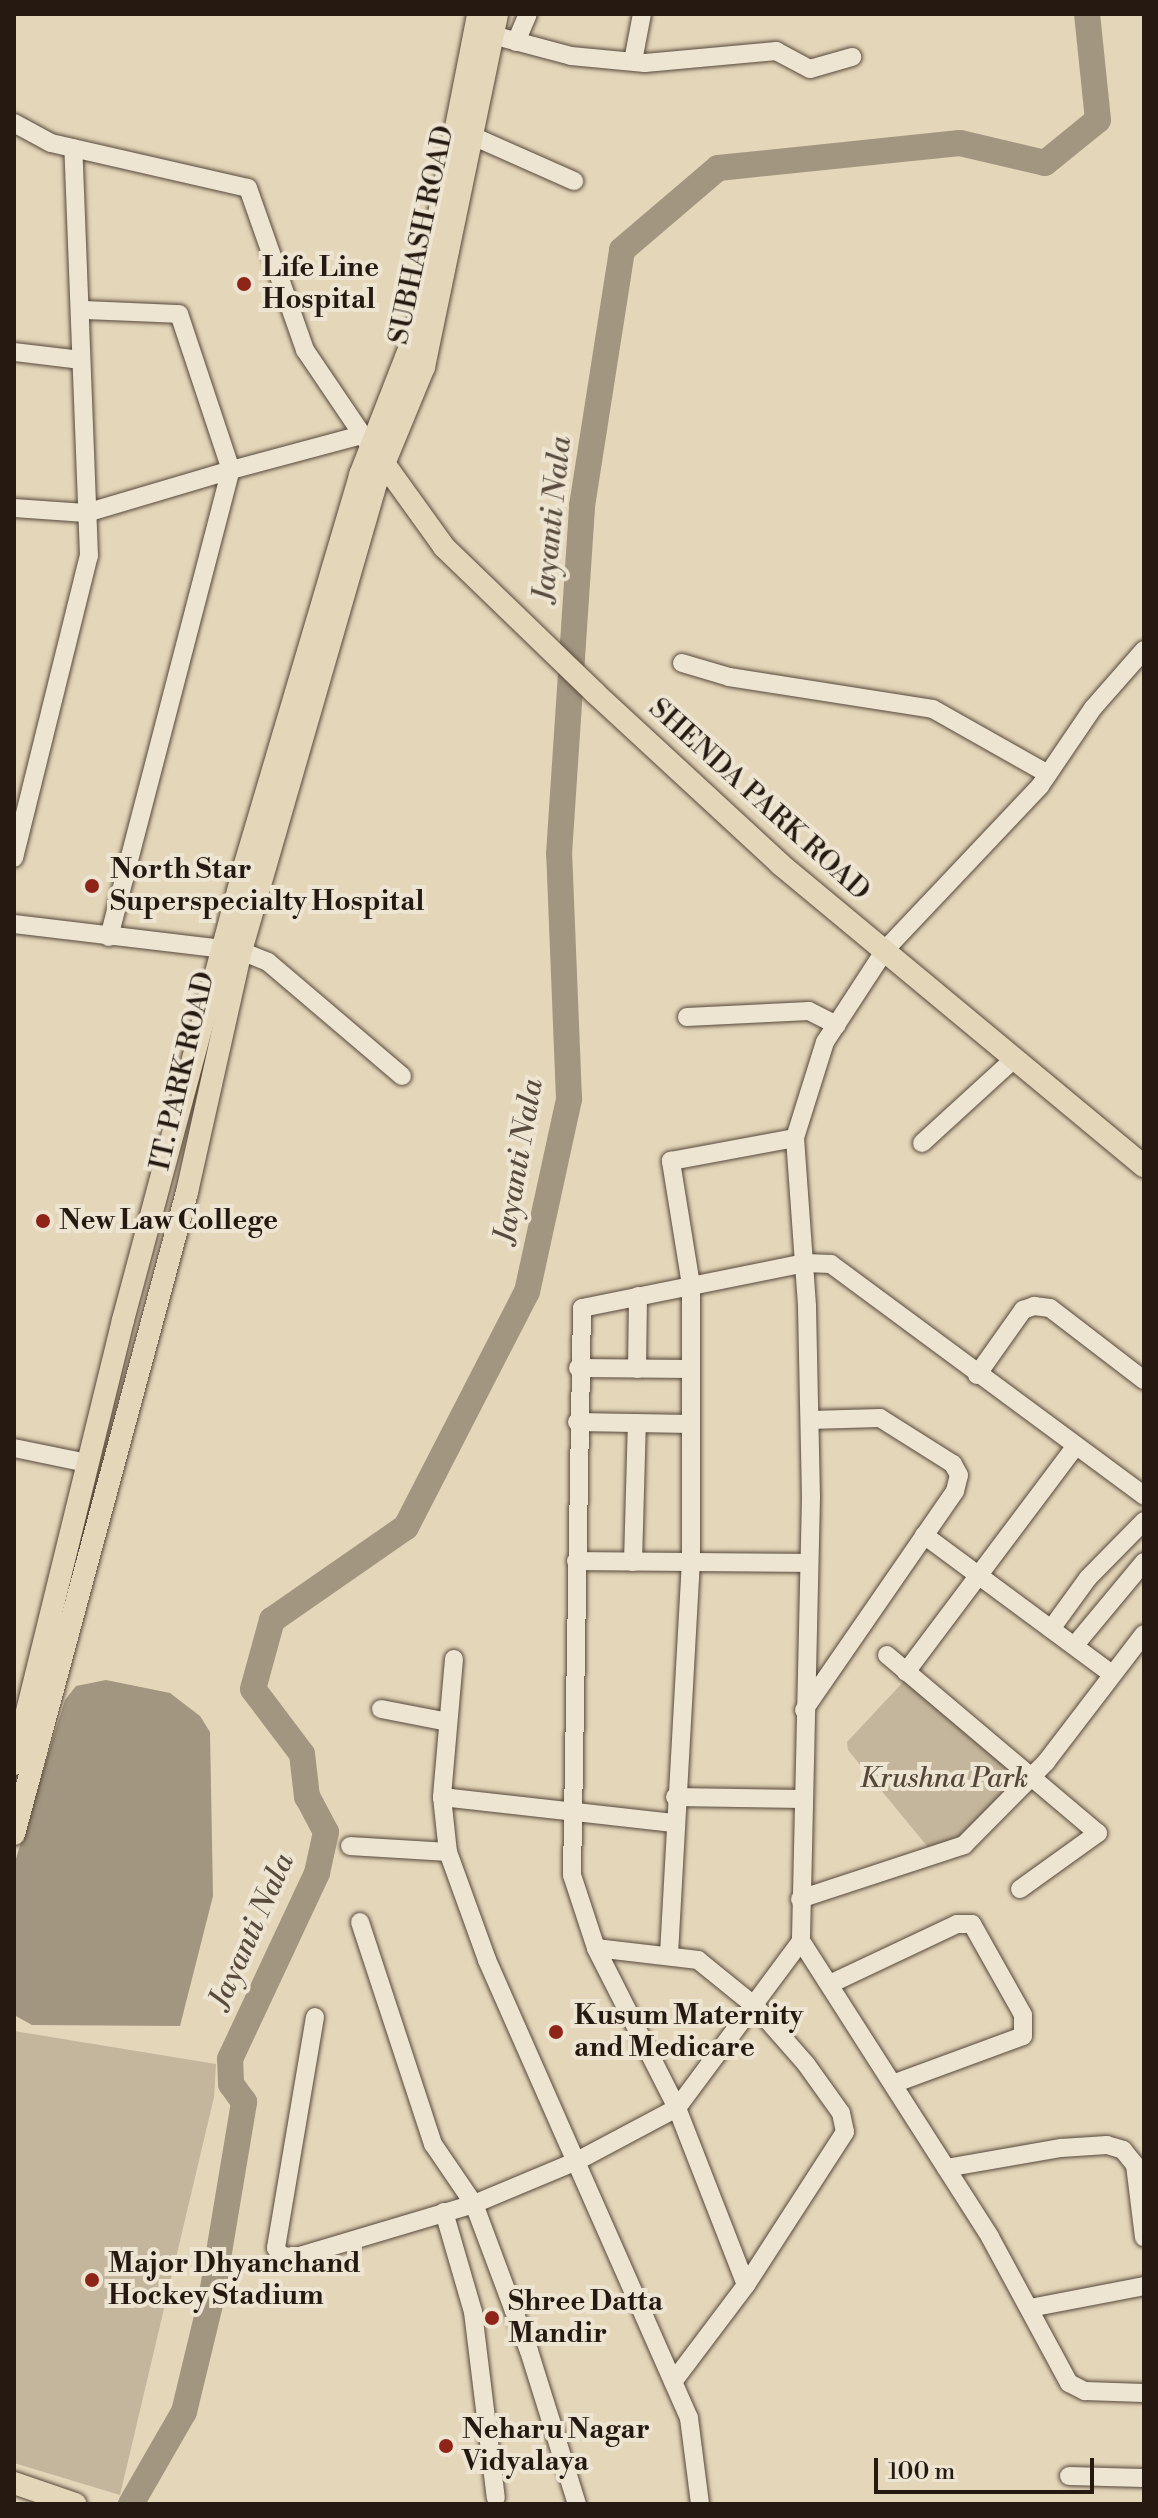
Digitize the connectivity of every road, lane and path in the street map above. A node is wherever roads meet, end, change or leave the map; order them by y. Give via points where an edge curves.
1 (528, 14) edge
2 (642, 14) edge
3 (486, 23) edge
4 (516, 42) junction
5 (852, 57) dead end
6 (633, 61) junction
7 (14, 123) edge
8 (466, 133) junction
9 (73, 148) junction
10 (574, 181) dead end
11 (82, 310) junction
12 (14, 352) edge
13 (81, 360) junction
14 (366, 440) junction
15 (385, 463) junction
16 (231, 470) junction
17 (14, 508) edge
18 (86, 513) junction
19 (1144, 650) edge
20 (682, 663) dead end
21 (1048, 774) junction
22 (14, 858) edge
23 (14, 924) edge
24 (109, 937) junction
25 (231, 950) junction
26 (885, 950) junction
27 (687, 1017) dead end
28 (837, 1025) junction
29 (1014, 1059) junction
30 (402, 1076) dead end
31 (795, 1138) junction
32 (922, 1143) dead end
33 (1144, 1166) edge
34 (805, 1263) junction
35 (691, 1285) junction
36 (638, 1296) junction
37 (578, 1368) junction
38 (637, 1369) junction
39 (691, 1369) junction
40 (977, 1375) junction
41 (1144, 1380) edge
42 (810, 1420) junction
43 (577, 1422) junction
44 (637, 1423) junction
45 (691, 1424) junction
46 (14, 1448) edge
47 (1074, 1448) junction
48 (87, 1463) junction
49 (1144, 1496) edge
50 (1144, 1521) edge
51 (924, 1535) junction
52 (576, 1561) junction
53 (633, 1562) junction
54 (691, 1562) junction
55 (1144, 1562) edge
56 (808, 1563) junction
57 (976, 1574) junction
58 (1051, 1629) junction
59 (1144, 1634) edge
60 (1075, 1645) junction
61 (887, 1655) dead end
62 (454, 1659) dead end
63 (906, 1672) junction
64 (1112, 1674) junction
65 (381, 1709) dead end
66 (804, 1710) junction
67 (448, 1722) junction
68 (14, 1764) edge
69 (1033, 1776) junction
70 (442, 1797) junction
71 (675, 1797) junction
72 (802, 1799) junction
73 (573, 1812) junction
74 (674, 1823) junction
75 (14, 1834) edge
76 (350, 1846) dead end
77 (448, 1852) junction
78 (1020, 1889) dead end
79 (800, 1899) junction
80 (360, 1922) dead end
81 (801, 1941) junction
82 (596, 1948) junction
83 (669, 1954) junction
84 (832, 1983) junction
85 (756, 2007) junction
86 (315, 2017) dead end
87 (895, 2083) junction
88 (677, 2108) junction
89 (579, 2160) junction
90 (946, 2168) junction
91 (474, 2204) junction
92 (444, 2212) junction
93 (1144, 2237) edge
94 (746, 2285) junction
95 (1144, 2286) edge
96 (1030, 2308) junction
97 (673, 2382) junction
98 (1144, 2393) edge
99 (1069, 2476) dead end
100 (1144, 2478) edge
101 (14, 2483) edge
102 (496, 2498) dead end
103 (75, 2504) edge
104 (577, 2504) edge
105 (700, 2504) edge

1 - 4 street
2 - 6 street
3 - 4 street
3 - 8 main road, SUBHASH ROAD
4 - 6 street via 571,56
5 - 6 street via 810,69 776,51
7 - 9 street
8 - 10 street
8 - 14 main road, SUBHASH ROAD via 410,351
8 - 15 main road, SUBHASH ROAD via 424,367
9 - 11 street
9 - 14 street via 248,188 305,350
11 - 13 street
11 - 16 street via 179,314
12 - 13 street
13 - 18 street
14 - 15 main road, SHENDA PARK ROAD
14 - 16 street
14 - 25 main road, IT. PARK ROAD
15 - 25 main road, IT. PARK ROAD
15 - 26 main road, SHENDA PARK ROAD via 444,547 780,864
16 - 18 street
16 - 24 street
17 - 18 street
18 - 22 street via 85,578
19 - 21 street via 1093,708
20 - 21 street via 729,677 933,709
21 - 26 street
23 - 24 street
24 - 25 street
25 - 30 street via 282,970
25 - 48 main road, IT. PARK ROAD
25 - 75 main road, IT. PARK ROAD via 187,1192
26 - 28 street
26 - 29 main road, SHENDA PARK ROAD
27 - 28 street via 809,1011
28 - 31 street via 806,1093
29 - 32 street
29 - 33 main road, SHENDA PARK ROAD
31 - 34 street
31 - 35 street via 671,1161
34 - 35 street
34 - 40 street via 838,1267
34 - 42 street
35 - 36 street
35 - 39 street
36 - 37 street via 582,1308
36 - 38 street
37 - 38 street
37 - 43 street
38 - 39 street
39 - 45 street
40 - 41 street via 1023,1310 1034,1306 1050,1308
40 - 47 street
42 - 51 street via 880,1418 953,1464 959,1475 955,1491
42 - 56 street
43 - 44 street
43 - 52 street
44 - 45 street
44 - 53 street
45 - 54 street
46 - 48 street
47 - 49 street
47 - 57 street
48 - 68 main road, IT. PARK ROAD
50 - 58 street via 1088,1578
51 - 57 street
51 - 66 street
52 - 53 street
52 - 73 street
53 - 54 street
54 - 56 street
54 - 71 street
55 - 60 street
56 - 66 street
57 - 58 street
57 - 63 street
58 - 60 street
59 - 64 street
60 - 64 street
61 - 63 street
62 - 67 street
63 - 69 street
64 - 69 street
65 - 67 street
66 - 72 street
67 - 70 street
69 - 78 street via 1098,1833
69 - 79 street via 964,1845
70 - 73 street
70 - 77 street
71 - 72 street
71 - 74 street
72 - 79 street
73 - 74 street
73 - 82 street via 572,1875
74 - 83 street
76 - 77 street
77 - 89 street via 487,1960
79 - 81 street
80 - 91 street via 433,2144
81 - 84 street via 806,1955
81 - 85 street
82 - 83 street
82 - 88 street
83 - 85 street via 698,1960
84 - 87 street
84 - 87 street via 957,1924 972,1924 1023,2015 1023,2036
85 - 88 street
85 - 94 street via 841,2113 845,2132
86 - 92 street via 276,2248 281,2256 296,2257
87 - 90 street
88 - 89 street
88 - 94 street
89 - 91 street
89 - 97 street
90 - 93 street via 1061,2148 1107,2145 1123,2150 1135,2165
90 - 96 street
91 - 92 street
91 - 104 street via 529,2351
92 - 102 street via 475,2326
94 - 97 street
95 - 96 street
96 - 98 street via 1069,2383 1085,2391
97 - 105 street via 689,2418
99 - 100 street
101 - 103 main road

